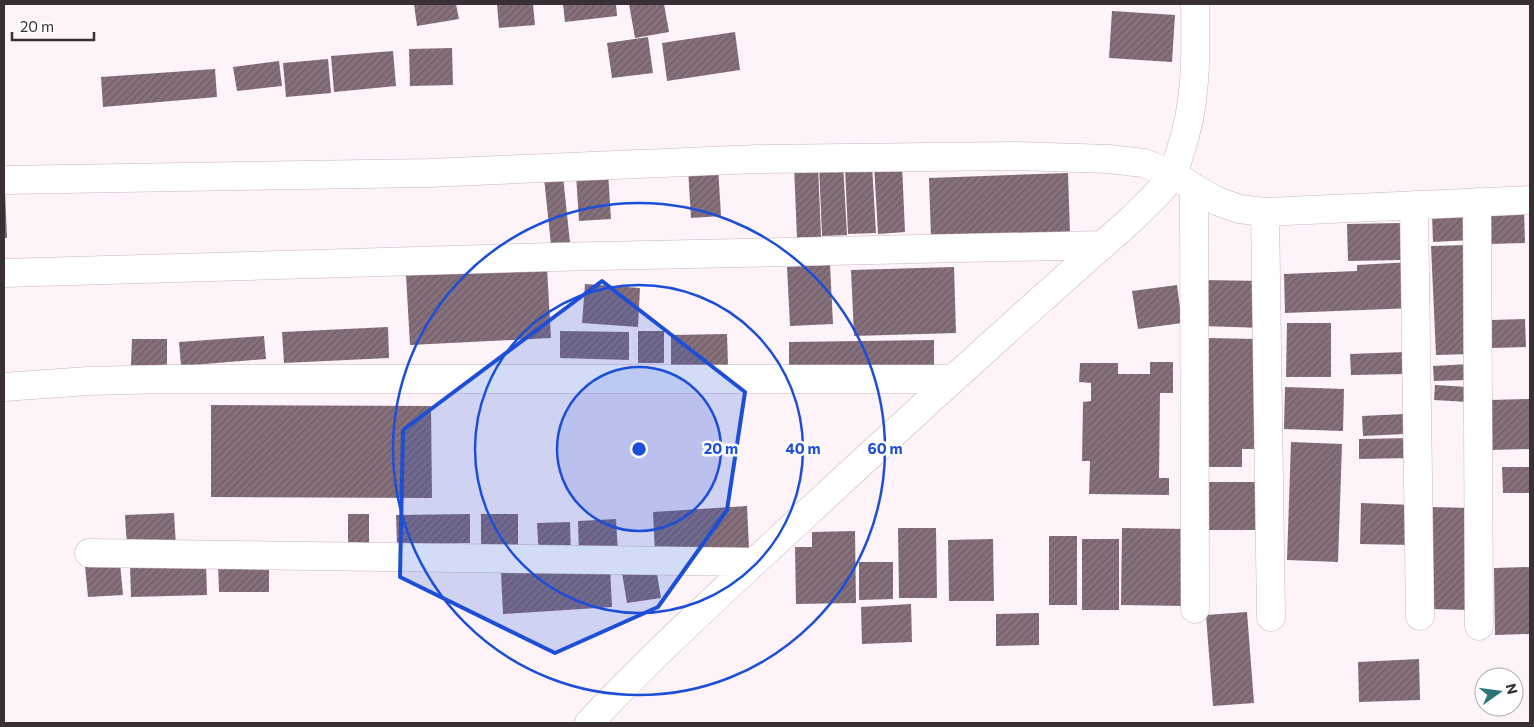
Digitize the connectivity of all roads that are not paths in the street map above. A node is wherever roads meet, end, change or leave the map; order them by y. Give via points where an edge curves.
1 (1195, 4) edge
2 (4, 180) edge
3 (1183, 181) junction
4 (1530, 200) edge
5 (1477, 202) junction
6 (1414, 205) junction
7 (1265, 212) junction
8 (1102, 245) junction
9 (4, 273) edge
10 (953, 380) junction
11 (4, 387) edge
12 (89, 553) dead end
13 (754, 562) junction
14 (1195, 610) dead end
15 (1420, 616) dead end
16 (1272, 617) dead end
17 (1479, 626) dead end
18 (589, 723) edge

1 - 3 street via 1193,102
2 - 3 street via 418,173 758,159 923,156 1109,159 1143,163
3 - 7 street via 1217,201 1239,209
3 - 8 street via 1156,195
3 - 14 street
4 - 5 street
5 - 6 street
5 - 17 street
6 - 7 street
6 - 15 street
7 - 16 street
8 - 9 street
8 - 10 street
10 - 11 street via 168,379
10 - 13 street
12 - 13 street
13 - 18 street via 626,683

